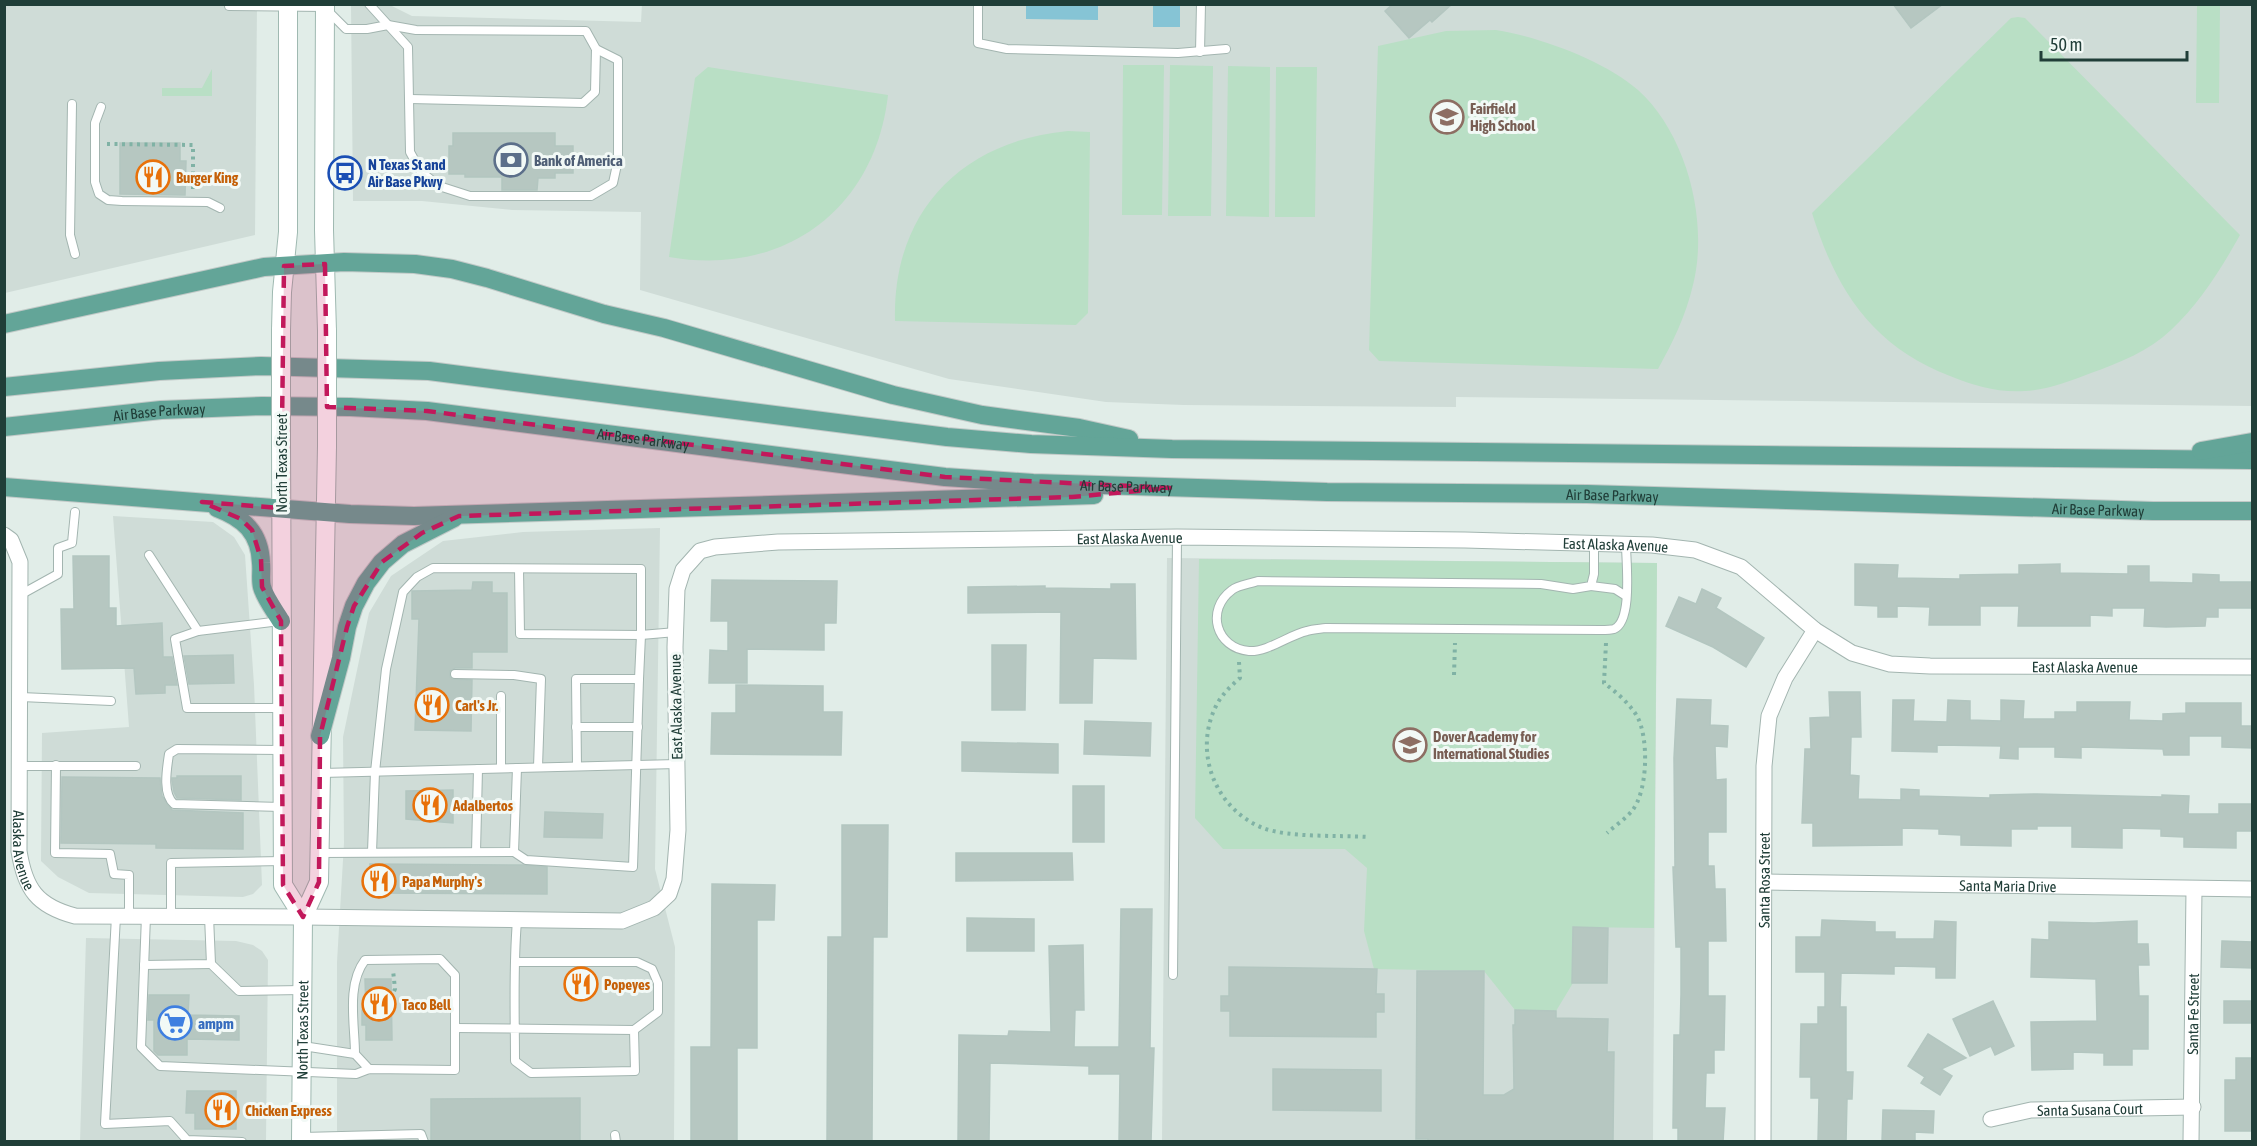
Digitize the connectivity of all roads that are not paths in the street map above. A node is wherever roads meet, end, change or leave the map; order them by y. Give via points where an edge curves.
1 (369, 4) edge
2 (978, 4) edge
3 (1201, 4) edge
4 (229, 6) dead end
5 (288, 6) edge
6 (326, 6) edge
7 (388, 25) junction
8 (596, 49) junction
9 (1226, 49) dead end
10 (1200, 52) junction
11 (410, 99) junction
12 (72, 104) dead end
13 (101, 106) dead end
14 (220, 208) dead end
15 (75, 254) dead end
16 (325, 264) junction
17 (285, 266) junction
18 (4, 324) edge
19 (4, 387) edge
20 (4, 427) edge
21 (2253, 442) edge
22 (1172, 449) junction
23 (2153, 459) junction
24 (2253, 460) edge
25 (4, 487) edge
26 (1170, 488) junction
27 (201, 502) junction
28 (281, 508) junction
29 (2253, 511) edge
30 (75, 512) dead end
31 (326, 512) junction
32 (459, 516) junction
33 (4, 535) edge
34 (1177, 537) junction
35 (1594, 543) junction
36 (1626, 544) junction
37 (149, 555) dead end
38 (519, 568) junction
39 (1590, 586) junction
40 (20, 595) junction
41 (1626, 596) junction
42 (281, 621) junction
43 (1815, 630) junction
44 (198, 631) junction
45 (676, 632) junction
46 (641, 634) junction
47 (2253, 667) edge
48 (455, 674) dead end
49 (639, 679) junction
50 (501, 696) dead end
51 (21, 697) junction
52 (111, 701) dead end
53 (282, 708) junction
54 (576, 727) junction
55 (638, 727) junction
56 (320, 736) junction
57 (283, 750) junction
58 (677, 764) junction
59 (56, 765) junction
60 (637, 765) junction
61 (20, 766) junction
62 (135, 766) dead end
63 (577, 766) junction
64 (538, 767) junction
65 (501, 768) junction
66 (517, 768) junction
67 (478, 769) junction
68 (375, 772) junction
69 (320, 773) junction
70 (283, 807) junction
71 (372, 852) junction
72 (476, 852) junction
73 (514, 852) junction
74 (320, 853) junction
75 (283, 861) junction
76 (1764, 882) junction
77 (2194, 889) junction
78 (2253, 889) edge
79 (123, 916) junction
80 (146, 916) junction
81 (171, 916) junction
82 (209, 916) junction
83 (303, 916) junction
84 (517, 921) junction
85 (515, 962) junction
86 (211, 964) junction
87 (144, 965) junction
88 (1173, 975) dead end
89 (302, 990) junction
90 (455, 1028) junction
91 (515, 1029) junction
92 (634, 1030) junction
93 (302, 1046) junction
94 (355, 1054) junction
95 (369, 1070) junction
96 (301, 1072) junction
97 (2193, 1107) junction
98 (1991, 1119) dead end
99 (301, 1139) edge
100 (242, 1142) edge
101 (424, 1142) edge
102 (1763, 1142) edge
103 (2192, 1142) edge

1 - 7 lane
2 - 10 lane via 978,42 1007,49
3 - 10 lane
4 - 5 lane
5 - 6 lane
5 - 17 main road, North Texas Street
6 - 7 lane via 346,29
6 - 16 main road, North Texas Street
7 - 8 lane via 416,30 586,31
7 - 11 lane via 408,47
8 - 11 lane via 595,92 583,103
8 - 11 lane via 618,60 618,160 613,183 591,196 470,196 439,186 421,172 410,152
9 - 10 lane
12 - 15 lane via 70,235
13 - 14 lane via 95,123 95,182 99,194 108,200 208,202
16 - 17 main road
16 - 22 main road via 415,264 452,269 893,395
16 - 31 main road, North Texas Street, bridge
17 - 18 main road via 264,267
17 - 28 main road, North Texas Street, bridge
19 - 22 main road via 159,370 261,366 429,371 937,435 1031,444
20 - 26 main road, Air Base Parkway via 161,411 262,406 405,410 945,477
21 - 23 main road
22 - 23 main road
23 - 24 main road
25 - 27 main road
26 - 29 main road, Air Base Parkway
26 - 32 main road via 1072,497
27 - 28 main road
27 - 42 main road via 241,519 252,530 261,559 262,587
28 - 31 main road
28 - 42 main road, North Texas Street
30 - 40 lane via 72,543 58,548 58,574
31 - 32 main road
31 - 56 main road, North Texas Street
32 - 56 main road via 403,544 366,583 347,627
33 - 40 street, Alaska Avenue via 11,540 20,562
34 - 35 street, East Alaska Avenue
34 - 45 street, East Alaska Avenue via 778,542 715,547 700,551 683,570 677,589
34 - 88 lane
35 - 36 street, East Alaska Avenue
35 - 39 lane
36 - 41 lane
36 - 43 street, East Alaska Avenue via 1695,550 1741,567
37 - 44 lane
38 - 46 lane via 519,634
38 - 46 lane via 641,568
38 - 68 lane via 433,568 403,592 386,669
39 - 41 lane via 1615,589
39 - 41 lane via 1573,589 1541,584 1258,581 1233,589 1218,605 1216,623 1223,639 1235,648 1251,651 1326,628 1600,630 1614,629 1623,621
40 - 51 street, Alaska Avenue
42 - 44 lane
42 - 53 main road, North Texas Street
43 - 47 street, East Alaska Avenue via 1852,652 1890,663
43 - 76 street, Santa Rosa Street via 1785,678 1769,716 1764,766
44 - 53 lane via 175,639 187,708
45 - 46 lane
45 - 58 street, East Alaska Avenue
46 - 49 lane
48 - 64 lane via 541,679
49 - 54 lane via 576,679
49 - 55 lane
50 - 65 lane
51 - 52 lane
51 - 61 street, Alaska Avenue
53 - 57 main road, North Texas Street
54 - 55 lane
54 - 63 lane
55 - 60 lane
56 - 69 main road, North Texas Street
57 - 70 main road, North Texas Street
57 - 70 lane via 177,749 169,754 168,797 174,804
58 - 60 lane
58 - 84 street, East Alaska Avenue via 678,830 669,894 654,908 622,921
59 - 61 lane
59 - 62 lane
59 - 79 lane via 55,853 110,854 114,874 129,875
60 - 63 lane
60 - 73 lane via 633,867 526,860
61 - 79 street, Alaska Avenue via 19,851 30,890 56,911 75,916
63 - 64 lane
64 - 66 lane
65 - 66 lane
65 - 67 lane
66 - 73 lane
67 - 68 lane
67 - 72 lane
68 - 69 lane
68 - 71 lane
69 - 74 main road, North Texas Street
70 - 75 main road, North Texas Street
71 - 72 lane
71 - 74 lane
72 - 73 lane
74 - 83 main road, North Texas Street via 319,882
75 - 81 lane via 171,863
75 - 83 main road, North Texas Street via 283,885
76 - 77 street, Santa Maria Drive
76 - 102 street, Santa Rosa Street
77 - 78 street, Santa Maria Drive
77 - 97 street, Santa Fe Street
79 - 80 street, Alaska Avenue
79 - 100 lane via 105,1124 170,1121 187,1140
80 - 81 street, Alaska Avenue
80 - 87 lane
81 - 82 street, Alaska Avenue
82 - 83 street, Alaska Avenue
82 - 86 lane
83 - 84 street, East Alaska Avenue
83 - 89 main road, North Texas Street
84 - 85 lane
85 - 91 lane
85 - 92 lane via 637,962 652,969 658,983 658,1012
86 - 87 lane
86 - 89 lane via 239,991
87 - 96 lane via 141,1047 160,1066
89 - 93 main road, North Texas Street
90 - 91 lane
90 - 94 lane via 455,975 440,959 365,960 358,970 354,992
90 - 95 lane via 454,1070
91 - 92 lane
91 - 92 lane via 515,1061 531,1073 635,1071
93 - 94 lane
93 - 96 main road, North Texas Street
94 - 95 lane
95 - 96 lane via 356,1074
96 - 99 main road, North Texas Street
97 - 98 street, Santa Susana Court via 2031,1110
97 - 103 street, Santa Fe Street
99 - 101 lane via 421,1134

